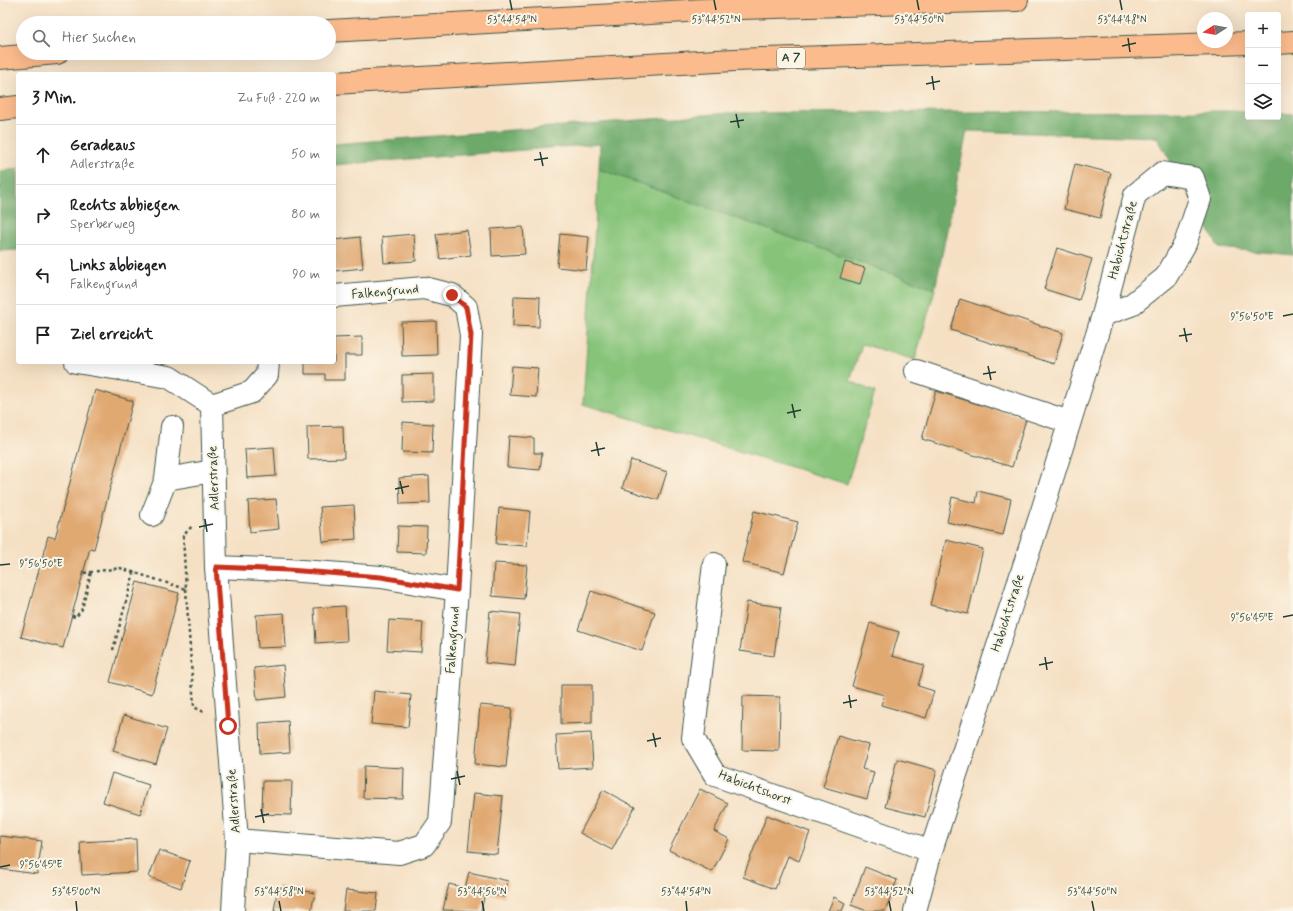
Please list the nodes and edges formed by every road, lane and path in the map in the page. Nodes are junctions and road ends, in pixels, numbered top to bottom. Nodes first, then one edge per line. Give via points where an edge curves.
1 (1017, 0) edge
2 (336, 32) edge
3 (1281, 42) edge
4 (1293, 42) edge
5 (1245, 44) edge
6 (16, 57) edge
7 (0, 58) edge
8 (336, 83) edge
9 (16, 108) edge
10 (0, 109) edge
11 (336, 296) edge
12 (1102, 315) junction
13 (93, 364) edge
14 (268, 364) edge
15 (916, 371) dead end
16 (212, 405) junction
17 (1070, 422) junction
18 (172, 427) dead end
19 (213, 471) junction
20 (166, 479) junction
21 (152, 515) dead end
22 (215, 517) junction
23 (714, 564) dead end
24 (216, 567) junction
25 (91, 572) junction
26 (134, 572) junction
27 (84, 573) dead end
28 (186, 589) junction
29 (457, 590) junction
30 (72, 616) dead end
31 (113, 650) dead end
32 (228, 726) junction
33 (237, 840) junction
34 (931, 851) junction
35 (233, 911) edge
36 (914, 911) edge

1 - 2 highway via 740,8
3 - 4 highway
5 - 8 highway, A 7 via 734,60
6 - 7 highway
9 - 10 highway
11 - 29 street, Falkengrund via 424,288 452,295 466,307 471,335
12 - 12 street, Habichtstraße via 1135,195 1162,173 1193,178 1200,199 1185,244 1166,277 1131,304
12 - 17 street, Habichtstraße
13 - 16 street via 170,377
14 - 16 street via 267,375 252,392
15 - 17 street
16 - 19 street, Adlerstraße
17 - 34 street, Habichtstraße
18 - 20 street
19 - 20 street
19 - 22 street, Adlerstraße
20 - 21 street
22 - 24 street, Adlerstraße
22 - 28 path via 201,518 183,536
23 - 34 street, Habichtshorst via 693,738 715,775
24 - 29 street via 381,577
24 - 32 street, Adlerstraße
25 - 26 path via 120,568
25 - 27 path
25 - 30 path via 82,609 76,617
26 - 28 path
26 - 31 path
28 - 32 path via 194,707
29 - 33 street, Falkengrund via 440,822 424,845 398,853
32 - 33 street, Adlerstraße
33 - 35 street, Adlerstraße
34 - 36 street, Habichtstraße

